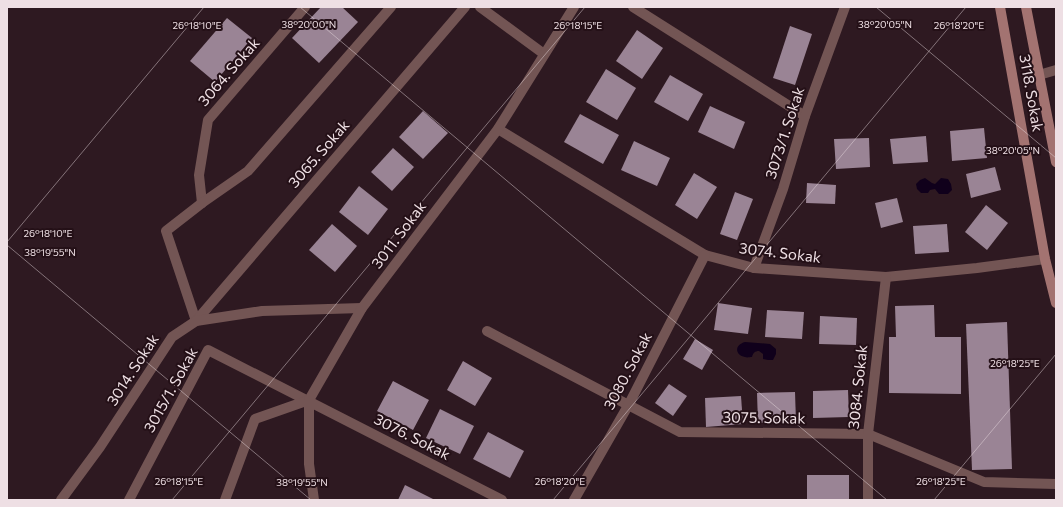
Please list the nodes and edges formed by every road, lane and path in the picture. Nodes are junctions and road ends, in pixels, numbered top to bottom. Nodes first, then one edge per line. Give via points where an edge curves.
1 (305, 7) edge
2 (391, 7) edge
3 (465, 7) edge
4 (480, 7) edge
5 (574, 7) edge
6 (633, 7) edge
7 (845, 7) edge
8 (1000, 7) edge
9 (1029, 8) edge
10 (544, 54) junction
11 (1056, 70) edge
12 (1039, 75) junction
13 (805, 116) junction
14 (498, 129) junction
15 (1056, 162) edge
16 (202, 203) junction
17 (705, 255) junction
18 (1045, 259) junction
19 (754, 268) junction
20 (886, 277) junction
21 (1056, 303) edge
22 (362, 308) junction
23 (196, 321) junction
24 (487, 331) dead end
25 (309, 400) junction
26 (629, 404) junction
27 (868, 434) junction
28 (1056, 484) edge
29 (61, 500) edge
30 (129, 500) edge
31 (226, 500) edge
32 (314, 500) edge
33 (502, 500) edge
34 (574, 500) edge
35 (868, 500) edge

1 - 16 street, 3064. Sokak via 208,120 199,175
2 - 16 street via 248,171
3 - 23 street, 3065. Sokak
4 - 10 street
5 - 10 street, 3011. Sokak
6 - 13 street
7 - 13 street, 3073/1. Sokak
8 - 18 main road, 3118. Sokak
9 - 12 main road, 3118. Sokak
10 - 14 street, 3011. Sokak
11 - 12 street
12 - 15 main road, 3118. Sokak
13 - 19 street, 3073/1. Sokak via 783,189
14 - 17 street, 3074. Sokak
14 - 22 street, 3011. Sokak
16 - 23 street via 166,231
17 - 19 street, 3074. Sokak
17 - 26 street, 3080. Sokak
18 - 20 street, 3074. Sokak
18 - 21 main road, 3118. Sokak
19 - 20 street, 3074. Sokak
20 - 27 street, 3084. Sokak
22 - 23 street, 3014. Sokak via 262,311
22 - 25 street, 3011. Sokak
23 - 29 street, 3014. Sokak via 172,337 100,447
24 - 26 street, 3075. Sokak
25 - 30 street, 3015/1. Sokak via 208,350
25 - 31 street via 256,419
25 - 32 street, 3011. Sokak via 309,464
25 - 33 street, 3076. Sokak
26 - 27 street, 3075. Sokak via 680,432
26 - 34 street, 3080. Sokak
27 - 28 street, 3075. Sokak via 984,482
27 - 35 street, 3084. Sokak

